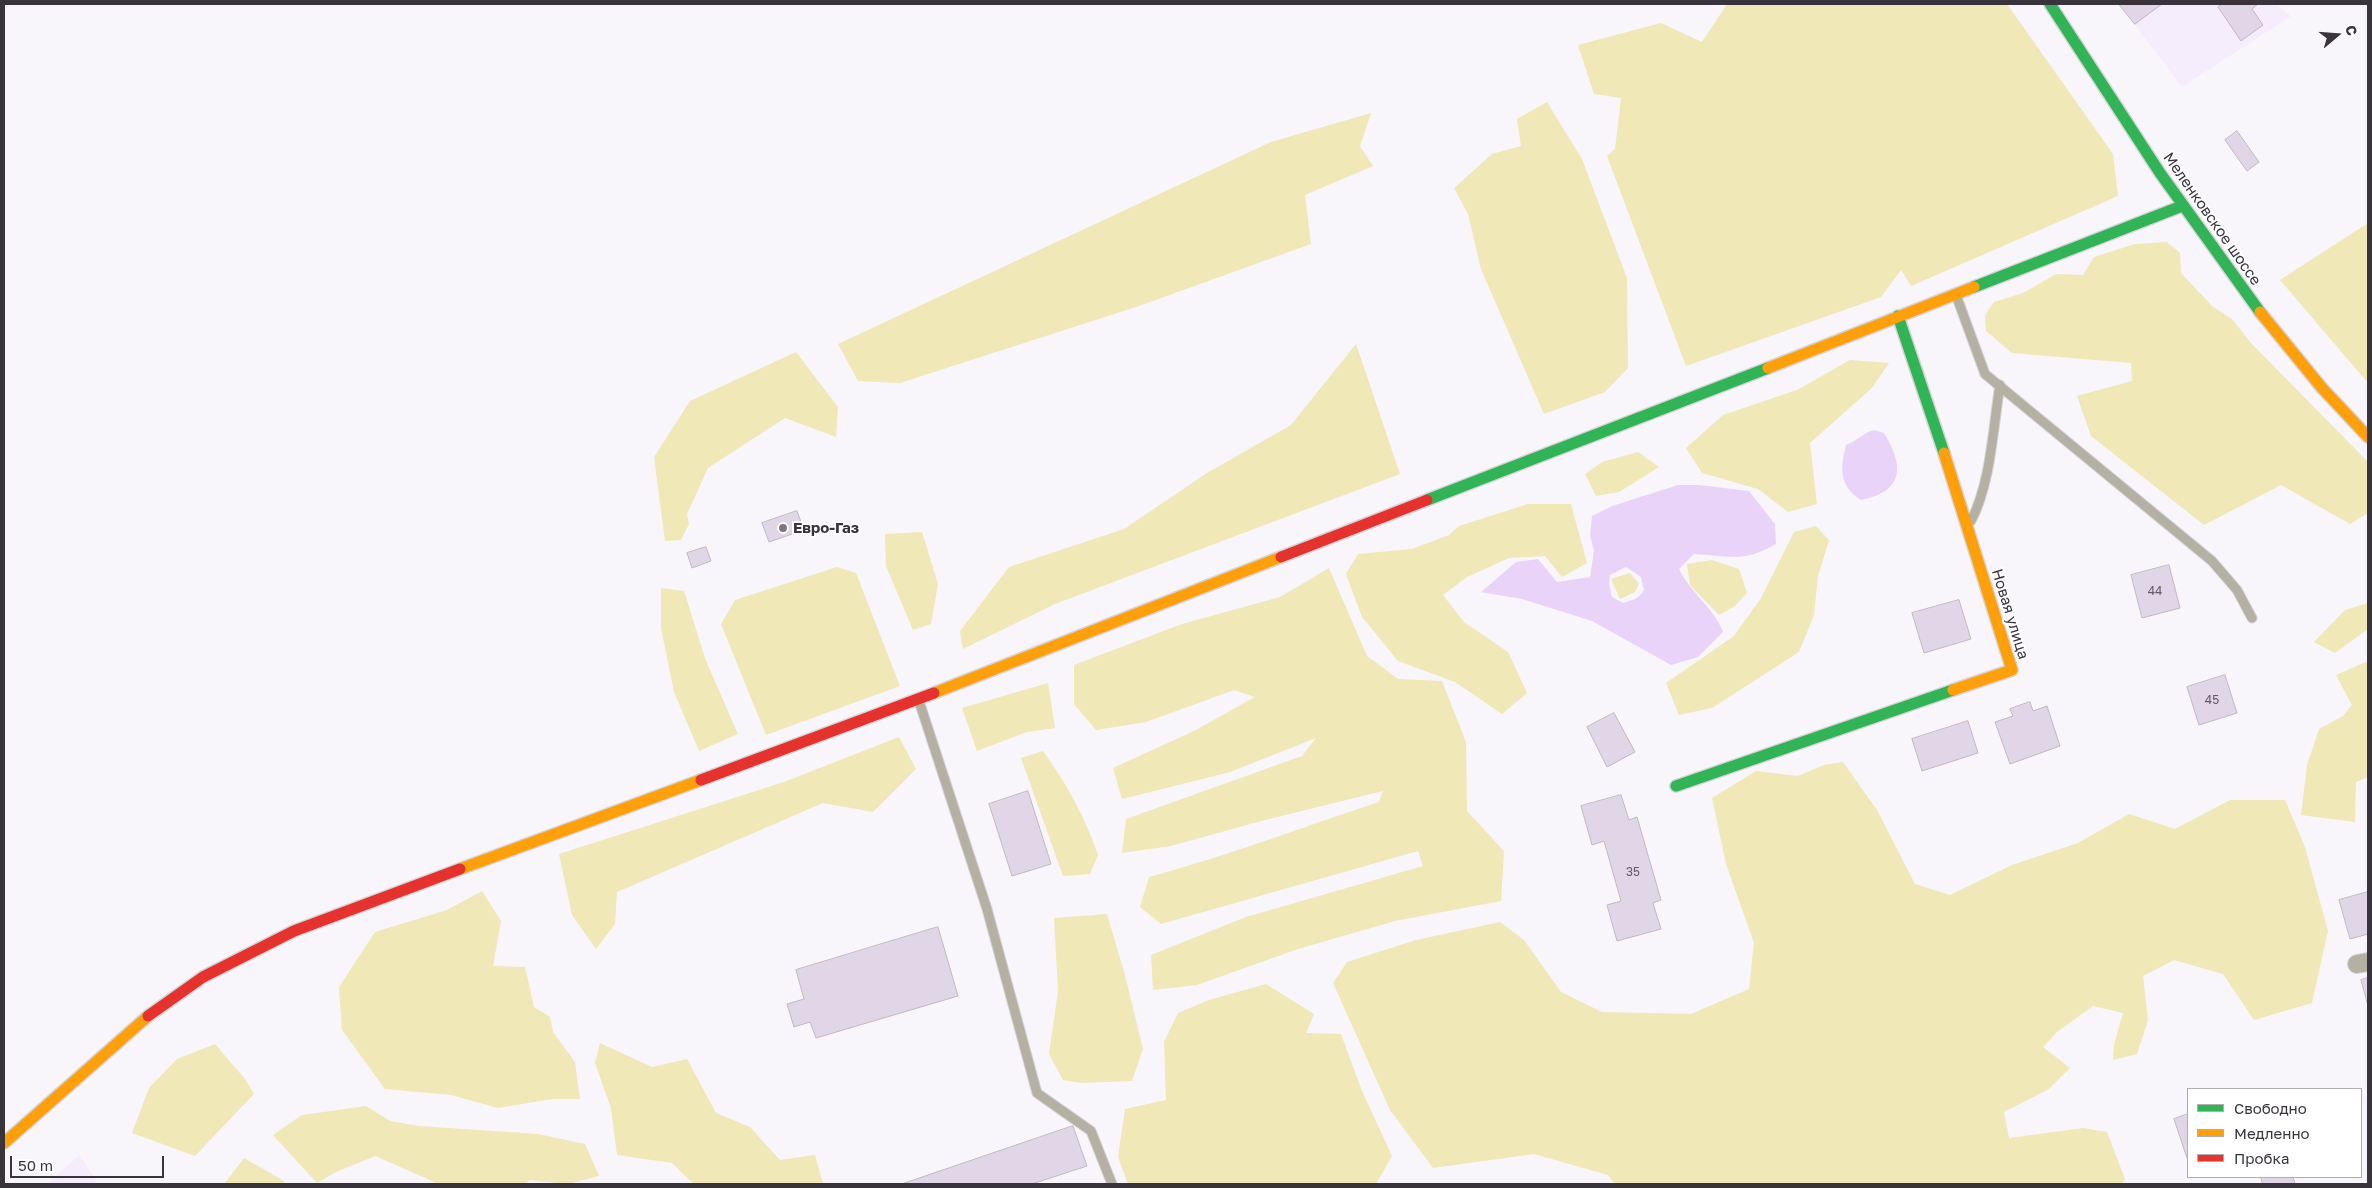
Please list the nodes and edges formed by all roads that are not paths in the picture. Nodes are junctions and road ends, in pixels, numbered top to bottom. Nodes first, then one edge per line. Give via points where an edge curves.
1 (2050, 4) edge
2 (2182, 206) junction
3 (1956, 294) junction
4 (1898, 316) junction
5 (2000, 385) junction
6 (2368, 437) edge
7 (1968, 527) junction
8 (2252, 618) dead end
9 (918, 699) junction
10 (1676, 786) dead end
11 (4, 1143) edge
12 (1112, 1184) edge

1 - 2 street, Меленковское шоссе
2 - 3 street
2 - 6 street, Меленковское шоссе via 2254,307
3 - 4 street
3 - 5 lane via 1985,374
4 - 7 street, Новая улица
4 - 9 street
5 - 7 lane via 1989,456 1977,508
5 - 8 lane via 2212,561 2237,590
7 - 10 street, Новая улица via 2012,670
9 - 11 street via 294,931 203,977 141,1021
9 - 12 lane via 987,909 1037,1093 1091,1132

